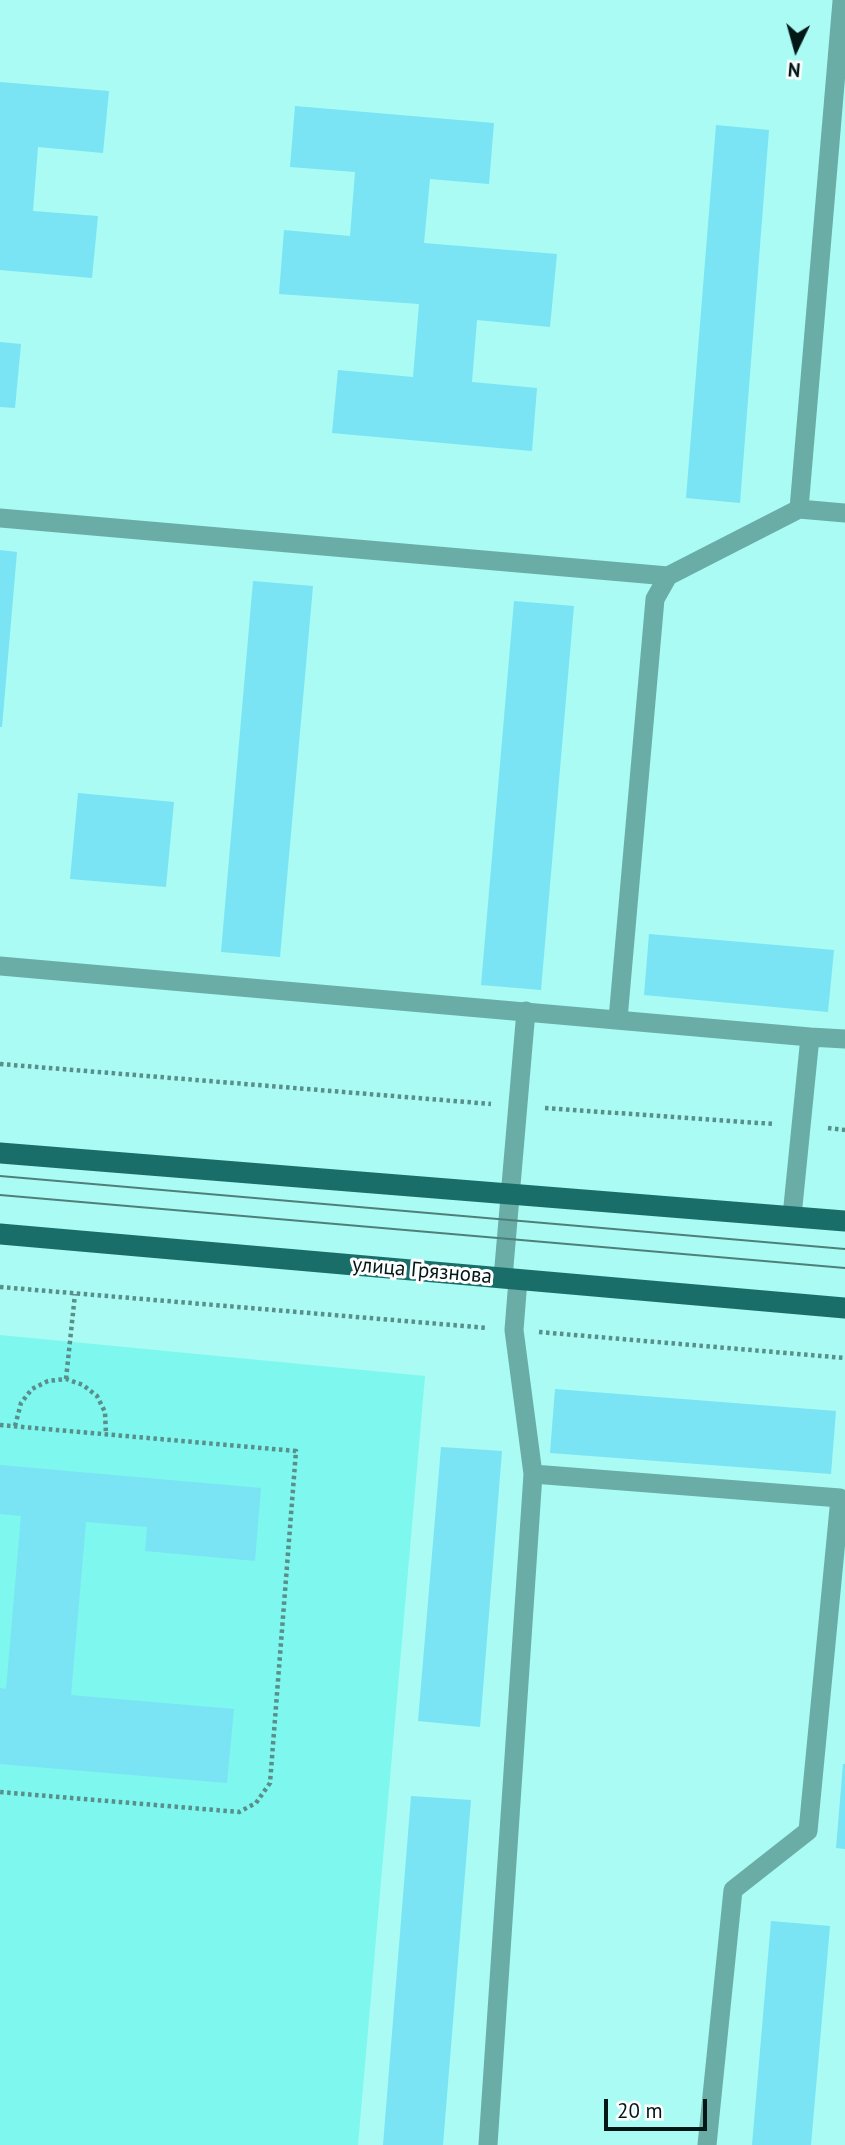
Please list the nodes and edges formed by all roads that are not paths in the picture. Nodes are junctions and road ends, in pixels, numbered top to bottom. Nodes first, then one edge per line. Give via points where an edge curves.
1 (828, 0) edge
2 (844, 1) edge
3 (799, 509) junction
4 (845, 513) edge
5 (0, 518) edge
6 (668, 576) junction
7 (0, 966) edge
8 (526, 1011) junction
9 (618, 1019) junction
10 (810, 1037) junction
11 (845, 1039) edge
12 (0, 1153) edge
13 (510, 1194) junction
14 (792, 1216) junction
15 (845, 1221) edge
16 (0, 1234) edge
17 (510, 1279) junction
18 (845, 1308) edge
19 (533, 1474) junction
20 (488, 2145) edge
21 (707, 2145) edge

1 - 2 lane
2 - 3 lane
3 - 4 lane
3 - 6 lane
5 - 6 lane
6 - 9 lane via 655,599
7 - 8 lane
8 - 9 lane
8 - 13 lane
9 - 10 lane
10 - 11 lane
10 - 14 lane
12 - 13 main road
13 - 14 main road
13 - 17 lane
14 - 15 main road
16 - 17 main road, улица Грязнова
17 - 18 main road, улица Грязнова
17 - 19 lane
19 - 20 lane
19 - 21 lane via 840,1498 808,1831 733,1890

